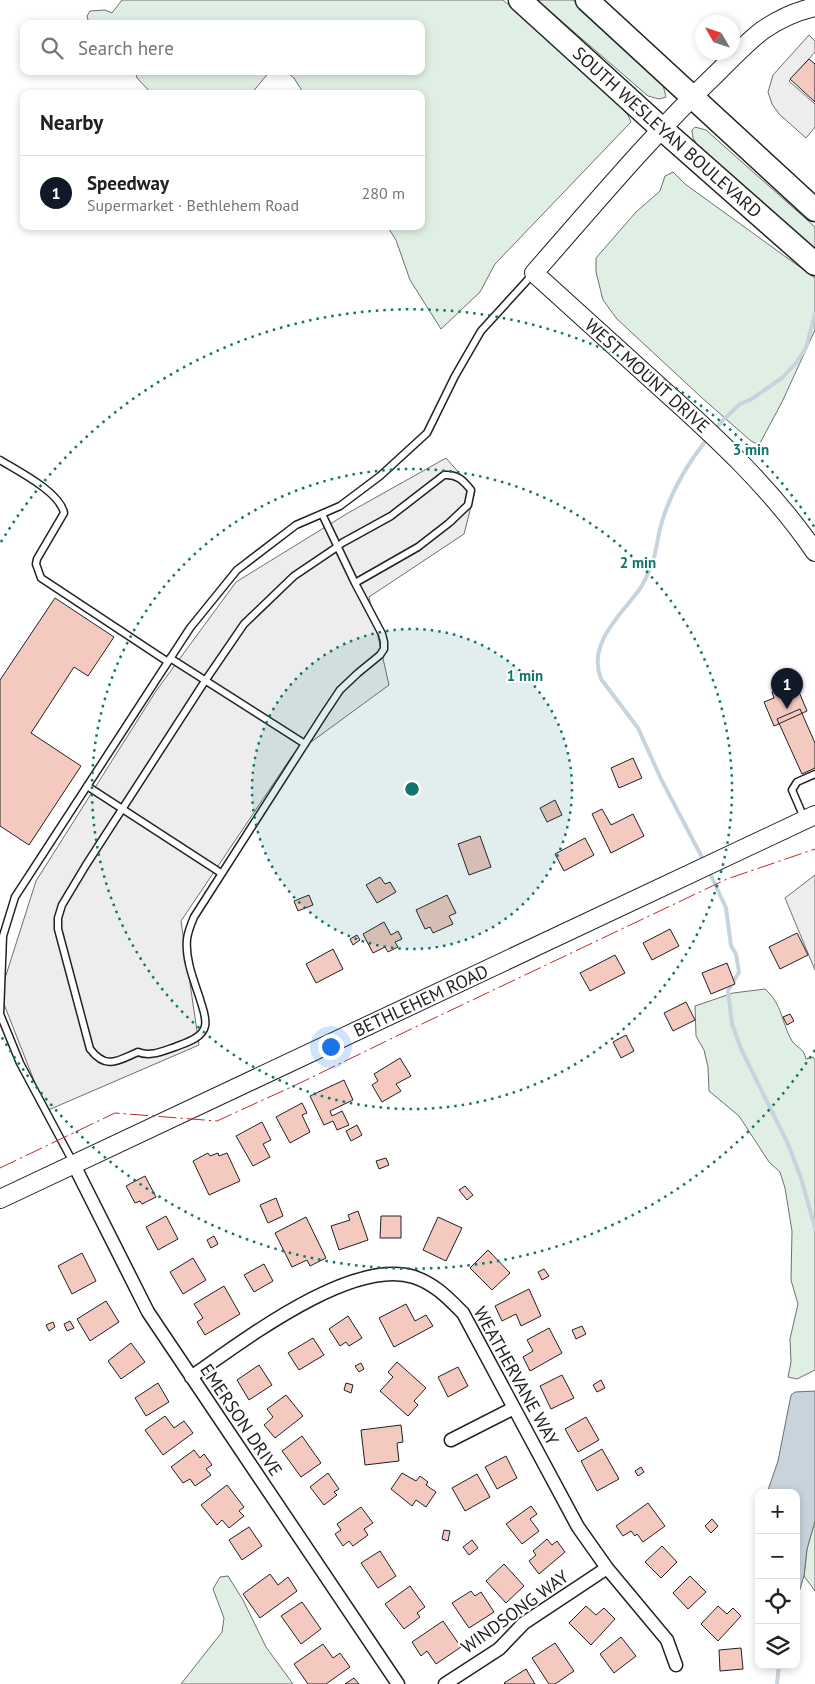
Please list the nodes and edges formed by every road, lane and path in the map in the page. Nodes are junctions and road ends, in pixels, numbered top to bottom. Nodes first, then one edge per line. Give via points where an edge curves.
1 (520, 0) edge
2 (588, 0) edge
3 (814, 0) edge
4 (815, 7) edge
5 (693, 96) junction
6 (662, 129) junction
7 (815, 210) edge
8 (815, 264) edge
9 (534, 273) junction
10 (0, 460) edge
11 (322, 514) junction
12 (337, 547) junction
13 (815, 552) edge
14 (354, 584) junction
15 (169, 660) junction
16 (205, 681) junction
17 (305, 744) junction
18 (815, 774) edge
19 (87, 786) junction
20 (122, 809) junction
21 (810, 818) edge
22 (221, 872) junction
23 (74, 1165) junction
24 (0, 1199) edge
25 (191, 1377) junction
26 (514, 1408) junction
27 (451, 1440) dead end
28 (606, 1568) junction
29 (676, 1665) dead end
30 (398, 1684) edge
31 (445, 1684) edge

1 - 6 highway, SOUTH WESLEYAN BOULEVARD
2 - 5 highway
3 - 4 lane
4 - 5 main road via 785,17 764,30
5 - 6 main road
5 - 7 highway
6 - 8 highway, SOUTH WESLEYAN BOULEVARD
6 - 9 main road
9 - 11 lane via 481,331 428,433 380,476 340,506
9 - 13 main road, WEST MOUNT DRIVE via 731,452 775,499
10 - 15 lane via 46,490 63,507 64,513 37,559 41,578
11 - 12 lane
11 - 15 lane via 296,525 237,570 190,628
12 - 14 lane
12 - 14 lane via 391,516 444,475 459,478 471,490 468,505 418,548
12 - 16 lane via 294,576 244,624
14 - 17 lane via 382,634 384,649 340,690
15 - 16 lane
15 - 19 lane
16 - 17 lane
16 - 20 lane
17 - 22 lane
18 - 21 lane via 797,782 792,790
19 - 20 lane
19 - 23 lane via 15,897 2,936 0,1014 20,1063
20 - 22 lane
20 - 22 lane via 62,905 58,918 61,945 79,1011 90,1049 97,1058 105,1062 138,1052 146,1055 159,1052 194,1039 202,1032 204,1014 192,976 187,940 194,917
21 - 23 main road, BETHLEHEM ROAD
23 - 24 main road, BETHLEHEM ROAD
23 - 25 street, EMERSON DRIVE via 148,1312
25 - 26 street, WEATHERVANE WAY via 298,1307 335,1288 374,1275 394,1274 430,1284 463,1313
25 - 30 street, EMERSON DRIVE
26 - 27 street
26 - 28 street, WEATHERVANE WAY via 578,1528
28 - 29 street, WEATHERVANE WAY via 667,1640
28 - 31 street, WINDSONG WAY via 524,1623 499,1649

